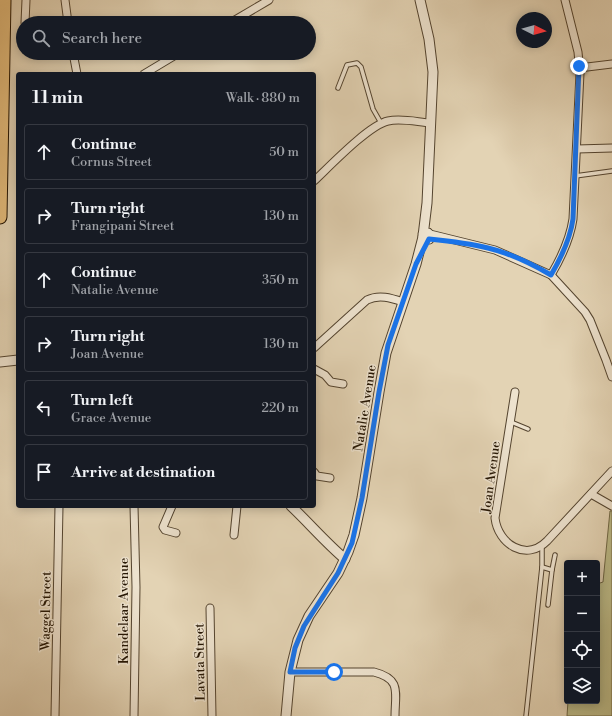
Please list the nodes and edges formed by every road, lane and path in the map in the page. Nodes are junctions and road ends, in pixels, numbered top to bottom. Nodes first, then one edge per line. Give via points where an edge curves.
1 (4, 0) edge
2 (8, 0) edge
3 (26, 0) edge
4 (65, 0) edge
5 (269, 0) edge
6 (420, 0) edge
7 (565, 0) edge
8 (25, 16) edge
9 (67, 16) edge
10 (242, 16) edge
11 (74, 60) edge
12 (168, 60) edge
13 (612, 64) edge
14 (579, 68) junction
15 (77, 72) edge
16 (147, 72) edge
17 (338, 88) dead end
18 (381, 123) junction
19 (431, 123) junction
20 (2, 124) junction
21 (612, 148) edge
22 (577, 149) junction
23 (612, 172) edge
24 (575, 176) junction
25 (316, 179) edge
26 (0, 217) edge
27 (427, 236) junction
28 (551, 275) junction
29 (403, 302) junction
30 (316, 346) edge
31 (16, 360) edge
32 (0, 362) edge
33 (316, 370) edge
34 (612, 378) edge
35 (344, 384) dead end
36 (515, 392) dead end
37 (510, 422) junction
38 (528, 429) dead end
39 (612, 471) edge
40 (316, 475) edge
41 (330, 478) dead end
42 (591, 494) junction
43 (612, 506) edge
44 (59, 508) edge
45 (134, 508) edge
46 (171, 508) edge
47 (237, 508) edge
48 (293, 508) edge
49 (176, 533) dead end
50 (234, 535) dead end
51 (542, 546) junction
52 (555, 555) dead end
53 (345, 559) junction
54 (542, 567) junction
55 (552, 570) junction
56 (548, 605) dead end
57 (210, 608) dead end
58 (290, 672) junction
59 (55, 716) edge
60 (134, 716) edge
61 (212, 716) edge
62 (286, 716) edge
63 (395, 716) edge
64 (526, 716) edge

1 - 20 highway
2 - 20 highway
3 - 8 street
4 - 9 street
5 - 10 street
6 - 19 street, Natalie Avenue via 430,39 432,60
7 - 14 street via 578,52
11 - 15 street
12 - 16 street
13 - 14 street
14 - 22 street
17 - 18 lane via 347,65 357,63 361,66 373,109
18 - 19 street via 392,120
18 - 25 street via 366,133
19 - 27 street, Natalie Avenue
20 - 26 highway
21 - 22 street
22 - 24 street
23 - 24 lane
24 - 28 street via 571,232
27 - 28 street via 495,250
27 - 29 street, Natalie Avenue
28 - 34 street via 590,320
29 - 30 street via 383,296 367,300
29 - 53 street, Natalie Avenue via 385,357 362,498 353,539
31 - 32 street
33 - 35 street via 331,382
36 - 37 street, Joan Avenue
37 - 38 lane
37 - 51 street, Joan Avenue via 496,511 496,526 502,536 516,548 531,550
39 - 42 street
40 - 41 street
42 - 43 street
42 - 51 street
44 - 59 street, Waggel Street
45 - 60 street, Kandelaar Avenue
46 - 49 street via 163,527
47 - 50 street
48 - 53 street
51 - 54 lane
52 - 55 lane
53 - 58 street, Natalie Avenue via 304,626 295,648
54 - 55 lane
54 - 64 lane
55 - 56 lane
57 - 61 street, Lavata Street
58 - 62 street, Natalie Avenue
58 - 63 street via 374,672 385,675 393,681 395,687

